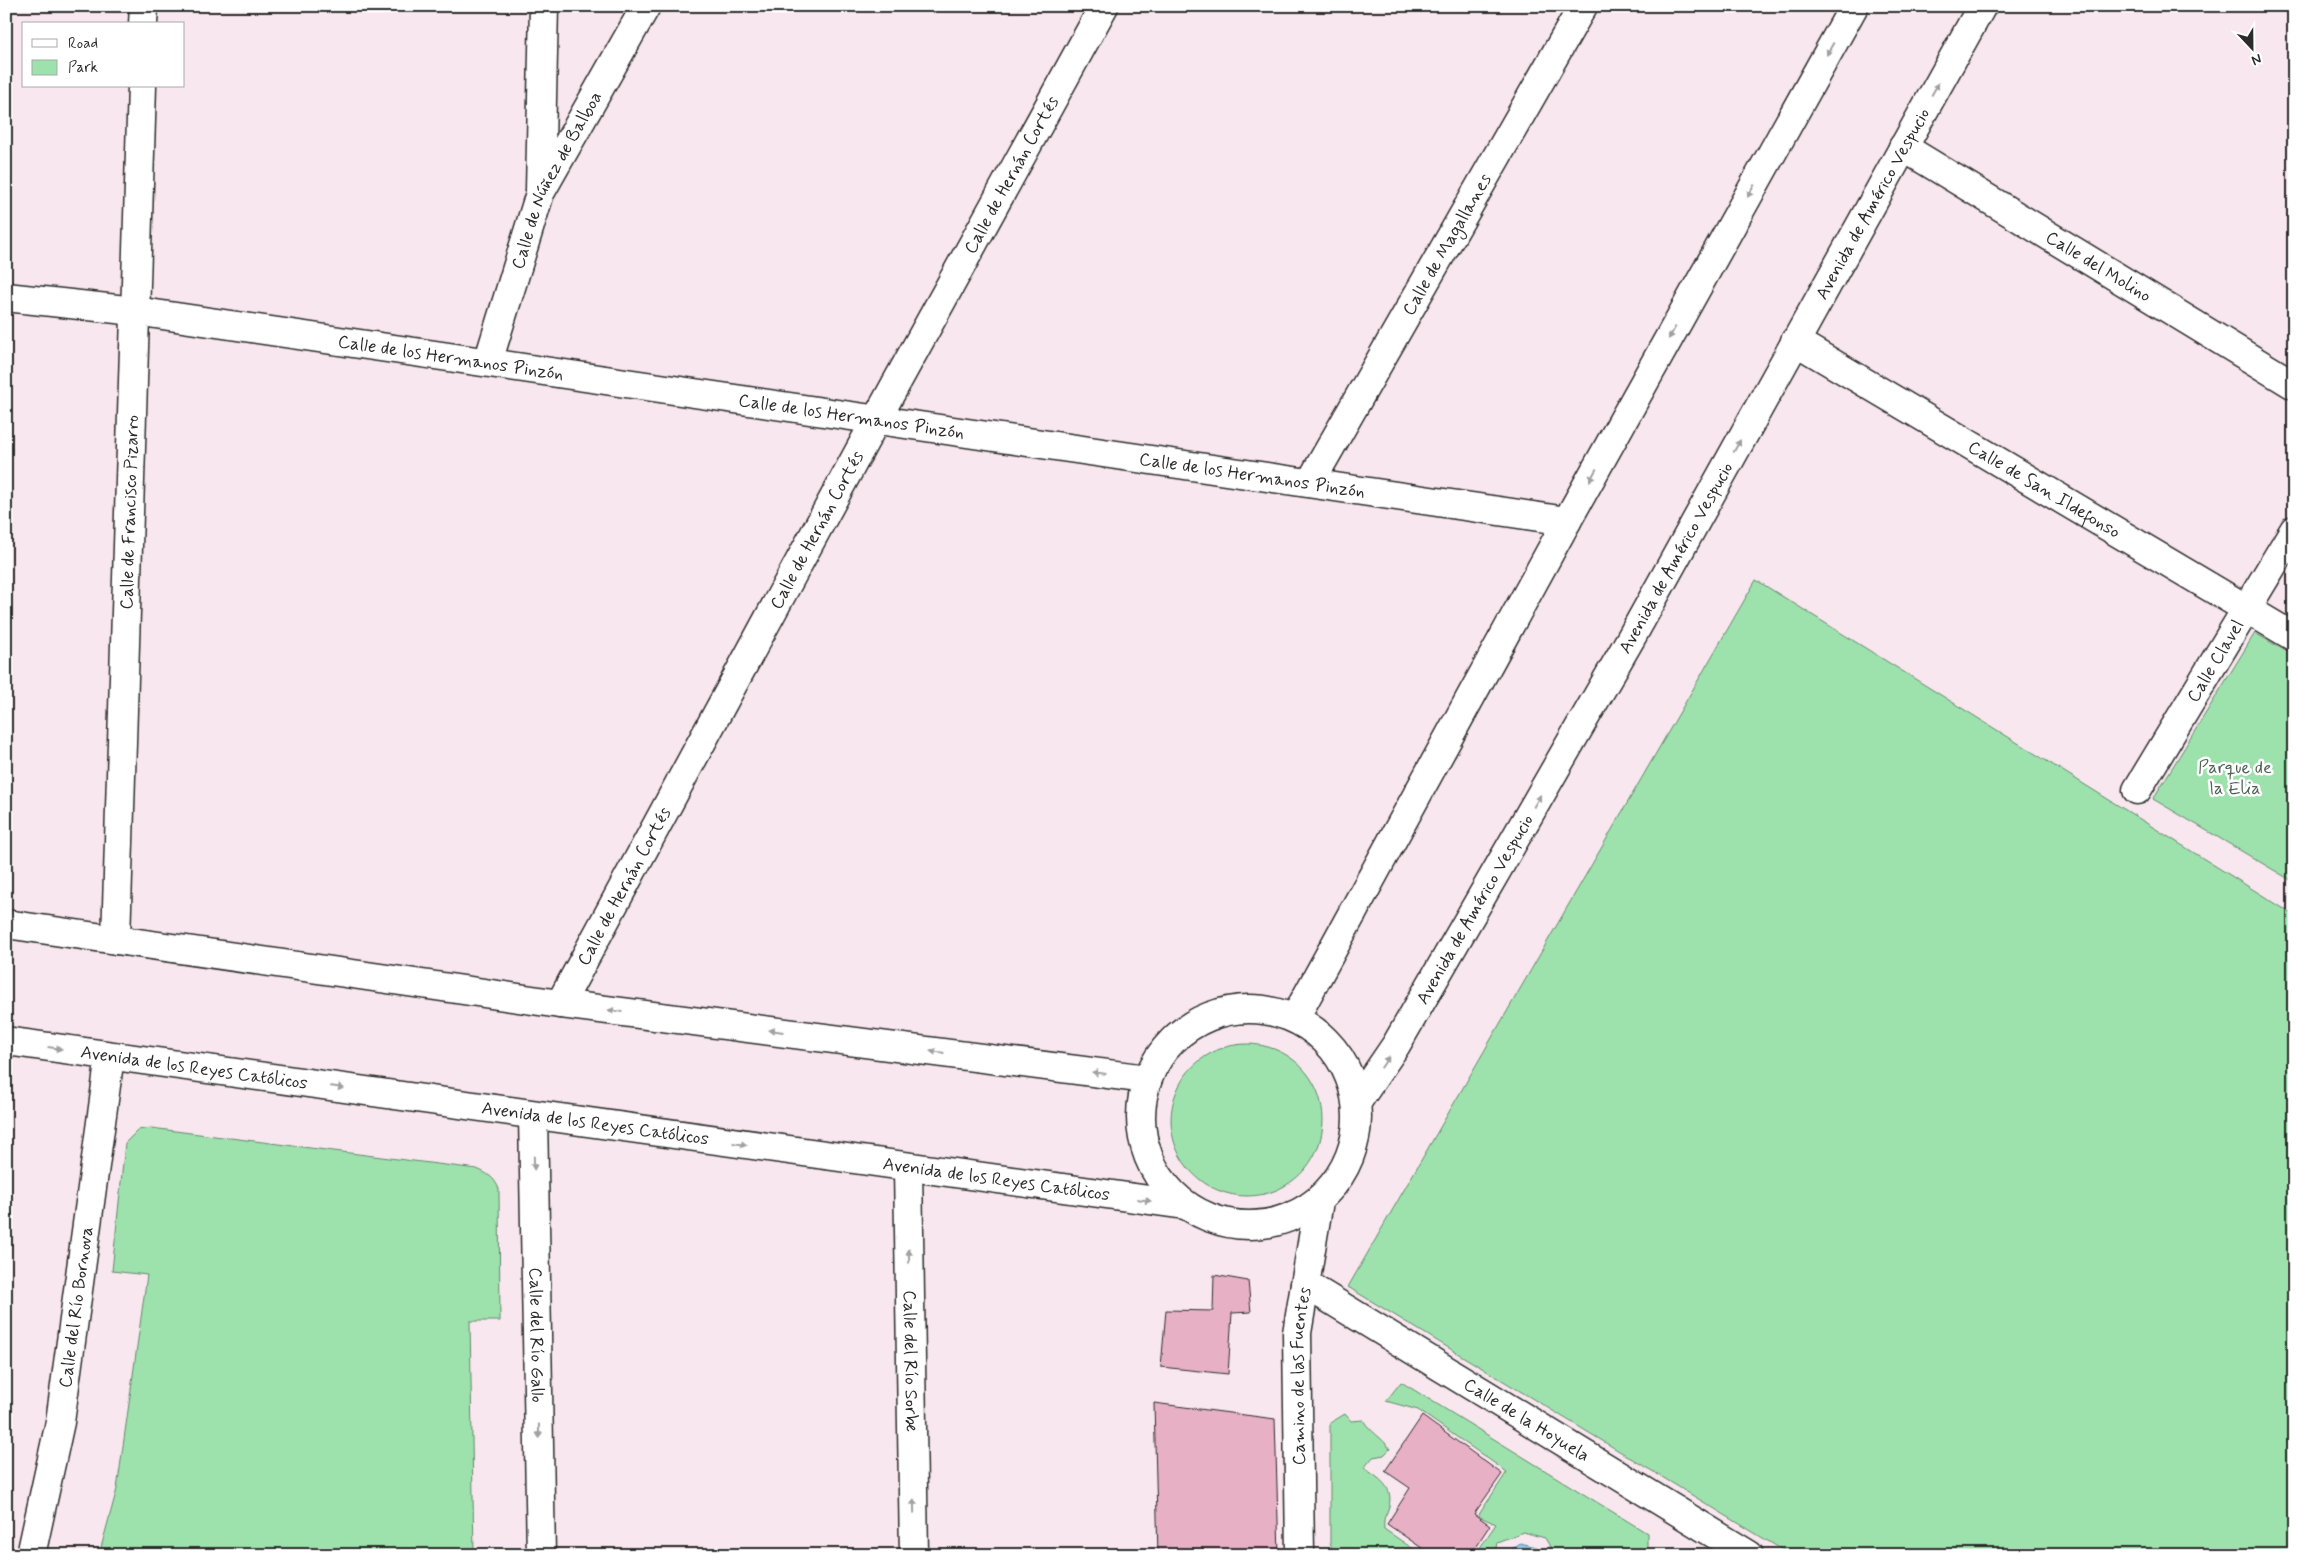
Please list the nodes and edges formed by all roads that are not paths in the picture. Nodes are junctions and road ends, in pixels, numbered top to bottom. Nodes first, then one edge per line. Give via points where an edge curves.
1 (144, 6) edge
2 (544, 6) edge
3 (646, 6) edge
4 (1104, 6) edge
5 (1583, 6) edge
6 (1854, 6) edge
7 (1982, 6) edge
8 (144, 22) edge
9 (142, 88) edge
10 (1903, 146) junction
11 (540, 193) junction
12 (6, 297) edge
13 (135, 311) junction
14 (1795, 341) junction
15 (488, 362) junction
16 (2294, 385) edge
17 (876, 420) junction
18 (1310, 483) junction
19 (1567, 520) junction
20 (2294, 530) edge
21 (2247, 609) junction
22 (2294, 637) edge
23 (2137, 790) dead end
24 (6, 924) edge
25 (116, 940) junction
26 (560, 1004) junction
27 (1295, 1018) junction
28 (6, 1041) edge
29 (110, 1056) junction
30 (1147, 1079) junction
31 (1357, 1102) junction
32 (534, 1115) junction
33 (908, 1167) junction
34 (1319, 1201) junction
35 (1185, 1205) junction
36 (1305, 1284) junction
37 (31, 1555) edge
38 (540, 1555) edge
39 (914, 1555) edge
40 (1300, 1555) edge
41 (1749, 1555) edge

1 - 8 street
2 - 11 street
3 - 11 street, Calle de Núñez de Balboa
4 - 17 street, Calle de Hernán Cortés
5 - 18 street, Calle de Magallanes
6 -> 19 street
10 -> 7 street, Avenida de Américo Vespucio
9 - 13 street, Calle de Francisco Pizarro
10 - 14 street, Avenida de Américo Vespucio
10 - 16 street, Calle del Molino
11 - 15 street, Calle de Núñez de Balboa
12 - 13 street, Calle de los Hermanos Pinzón
13 - 15 street, Calle de los Hermanos Pinzón
13 - 25 street, Calle de Francisco Pizarro
14 - 21 street, Calle de San Ildefonso
31 -> 14 street, Avenida de Américo Vespucio via 1396,1046 1631,638
15 - 17 street, Calle de los Hermanos Pinzón
17 - 18 street, Calle de los Hermanos Pinzón
17 - 26 street, Calle de Hernán Cortés
18 - 19 street, Calle de los Hermanos Pinzón
19 - 27 street
20 - 21 street, Calle Clavel
21 - 22 street, Calle de San Ildefonso
21 - 23 street, Calle Clavel
24 - 25 street
25 - 26 street
30 -> 26 street
27 - 30 street via 1259,1008 1224,1011 1191,1024 1165,1048
27 - 31 street via 1325,1039 1347,1068
28 -> 29 street, Avenida de los Reyes Católicos
29 -> 32 street, Avenida de los Reyes Católicos
29 - 37 street, Calle del Río Bornova via 60,1422
30 - 35 street via 1140,1113 1144,1149 1160,1180
31 - 34 street via 1356,1139 1343,1173
32 -> 33 street, Avenida de los Reyes Católicos
32 -> 38 street, Calle del Río Gallo
33 -> 35 street, Avenida de los Reyes Católicos
39 -> 33 street, Calle del Río Sorbe
34 - 35 street via 1287,1219 1251,1226 1216,1221
34 - 36 street, Camino de las Fuentes
36 - 40 street, Camino de las Fuentes via 1297,1333
36 - 41 street, Calle de la Hoyuela

